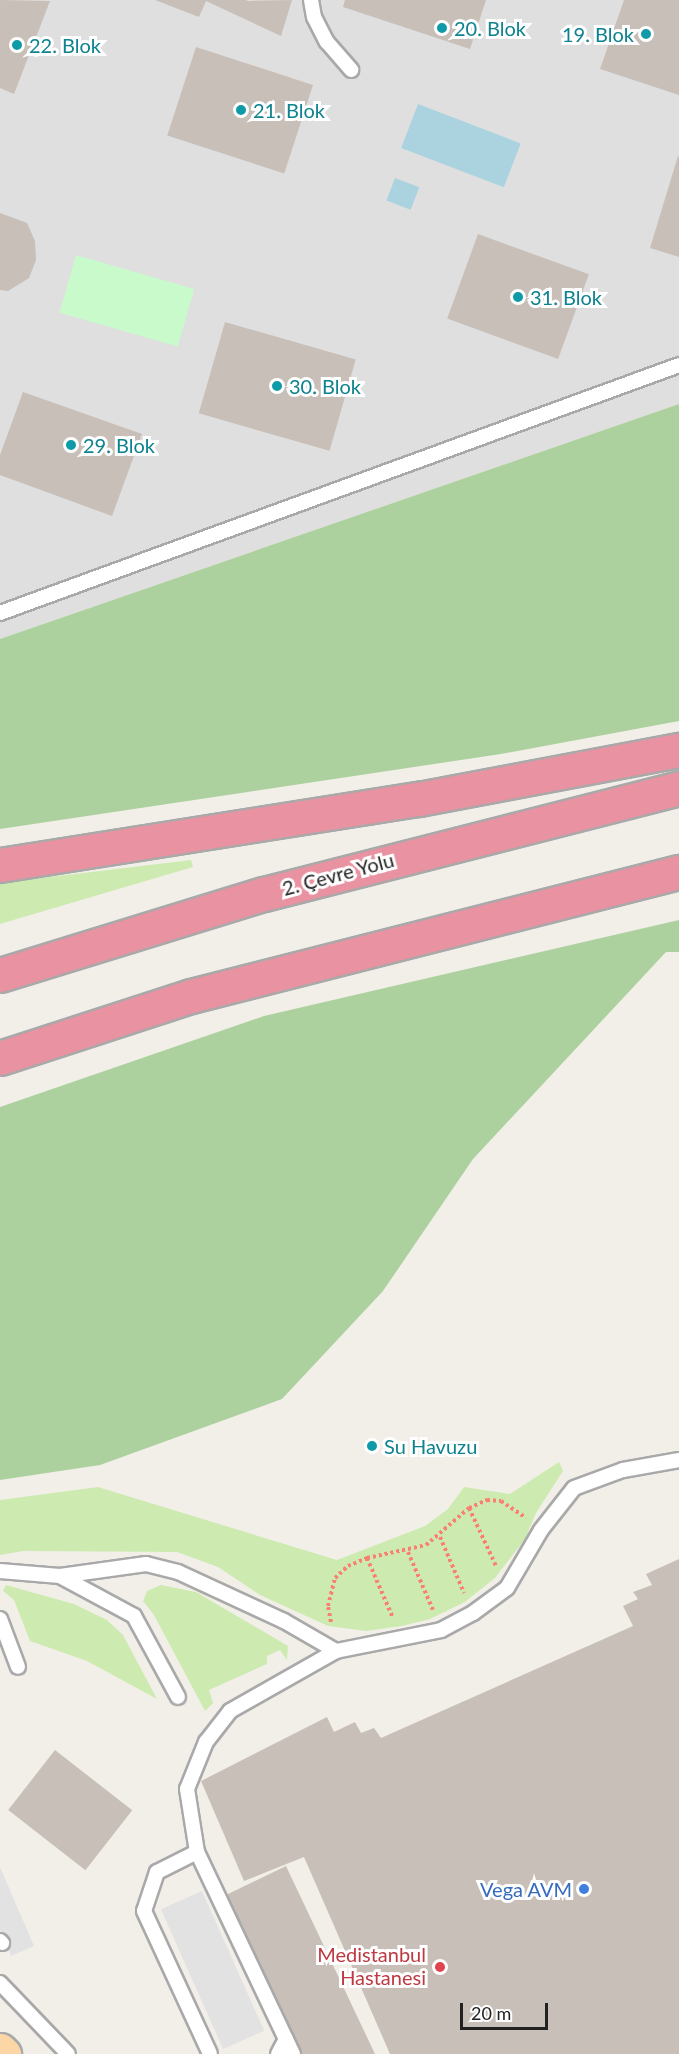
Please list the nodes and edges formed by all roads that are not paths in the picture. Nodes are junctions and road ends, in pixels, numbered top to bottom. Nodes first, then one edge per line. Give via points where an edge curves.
1 (311, 0) edge
2 (351, 70) dead end
3 (679, 365) edge
4 (0, 613) edge
5 (679, 750) edge
6 (679, 788) edge
7 (0, 865) edge
8 (679, 872) edge
9 (0, 975) edge
10 (0, 1058) edge
11 (679, 1460) edge
12 (0, 1571) edge
13 (60, 1576) junction
14 (0, 1619) edge
15 (336, 1651) junction
16 (18, 1666) dead end
17 (178, 1696) dead end
18 (197, 1852) junction
19 (0, 1983) edge
20 (286, 2038) junction
21 (0, 2050) edge
22 (4, 2054) edge
23 (68, 2054) edge
24 (210, 2054) edge
25 (278, 2054) edge
26 (293, 2054) edge

1 - 2 lane via 314,17 327,42
3 - 4 lane
5 - 7 highway via 419,799
6 - 9 highway, 2. Çevre Yolu via 264,894
8 - 10 highway via 191,996
11 - 15 lane via 623,1470 574,1488 541,1530 507,1588 473,1613 441,1630
12 - 13 lane
13 - 15 lane via 146,1564 178,1572 284,1621
13 - 17 lane via 134,1616
14 - 16 lane
15 - 18 lane via 230,1711 206,1742 188,1789
18 - 20 lane
18 - 24 lane via 157,1872 144,1911
19 - 23 lane
20 - 25 lane
20 - 26 lane
21 - 22 main road

